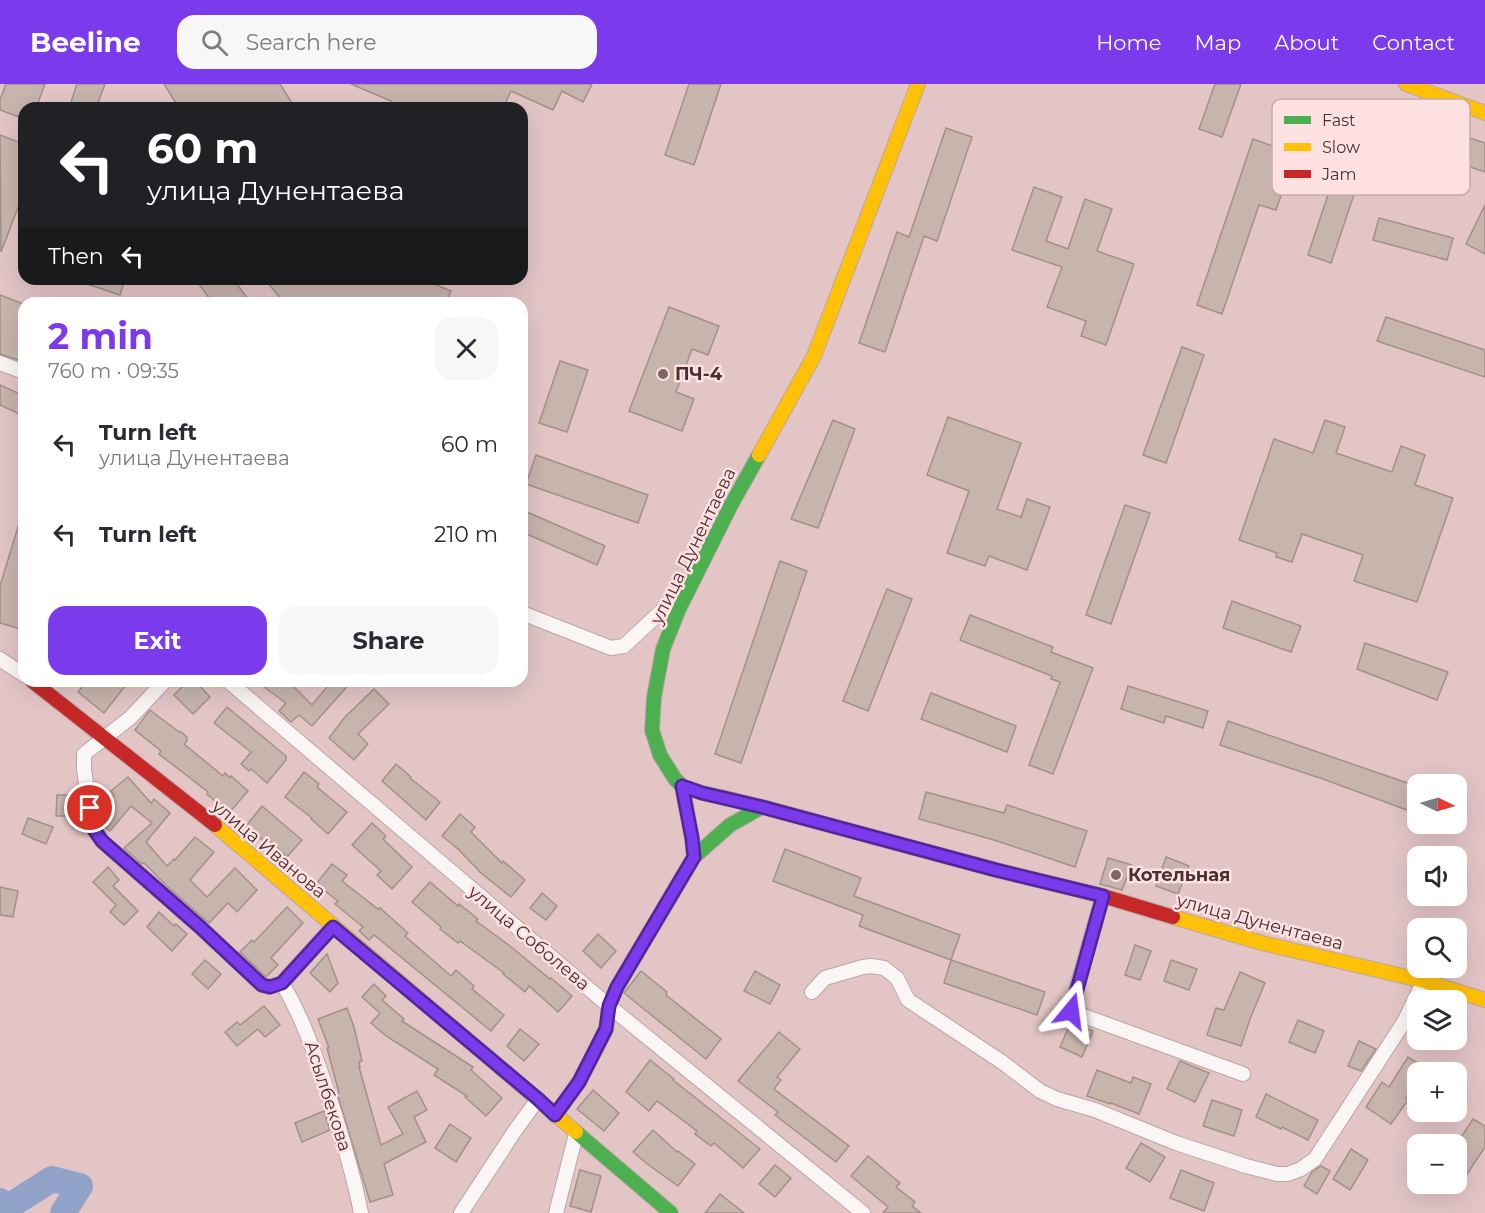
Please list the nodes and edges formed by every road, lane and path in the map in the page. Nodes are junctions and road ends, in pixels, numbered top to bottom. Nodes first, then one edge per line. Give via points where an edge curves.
1 (918, 84) edge
2 (1406, 84) edge
3 (1447, 99) edge
4 (1470, 107) edge
5 (1485, 113) edge
6 (0, 363) edge
7 (18, 370) edge
8 (679, 609) junction
9 (528, 615) edge
10 (0, 659) edge
11 (18, 671) edge
12 (40, 687) edge
13 (159, 687) edge
14 (235, 687) edge
15 (105, 737) junction
16 (682, 786) junction
17 (762, 807) junction
18 (694, 857) junction
19 (1103, 896) junction
20 (333, 927) junction
21 (1424, 981) junction
22 (282, 983) junction
23 (812, 992) dead end
24 (1485, 1000) edge
25 (609, 1006) junction
26 (1243, 1074) dead end
27 (538, 1099) junction
28 (555, 1115) junction
29 (576, 1134) junction
30 (361, 1213) edge
31 (461, 1213) edge
32 (556, 1213) edge
33 (671, 1213) edge
34 (863, 1213) edge

1 - 8 street, улица Дунентаева via 814,356 731,505
2 - 3 street
4 - 5 street
6 - 7 street
8 - 9 street via 667,606 624,646 611,648
8 - 16 street, улица Дунентаева via 663,650 652,730 660,755
10 - 11 street
12 - 15 street, улица Иванова
13 - 15 street
14 - 25 street, улица Соболева
15 - 20 street, улица Иванова
15 - 22 street via 84,754 93,828 102,841 262,985
16 - 17 street, улица Дунентаева
16 - 18 street
17 - 18 street via 730,825
17 - 19 street, улица Дунентаева
18 - 25 street
19 - 21 street, улица Дунентаева via 1262,944
19 - 26 street via 1071,1011
20 - 22 street
20 - 27 street, улица Иванова
21 - 23 street via 1404,1022 1315,1159 1288,1174 1226,1160 1040,1091 908,1000 897,978 884,968 863,967 825,978
21 - 24 street, улица Дунентаева
22 - 30 street, Асылбекова via 309,1037 345,1144
25 - 28 street via 606,1029 579,1082
25 - 34 street, улица Соболева
27 - 28 street, улица Иванова
27 - 31 street
28 - 29 street, улица Иванова
29 - 32 street
29 - 33 street, улица Иванова

